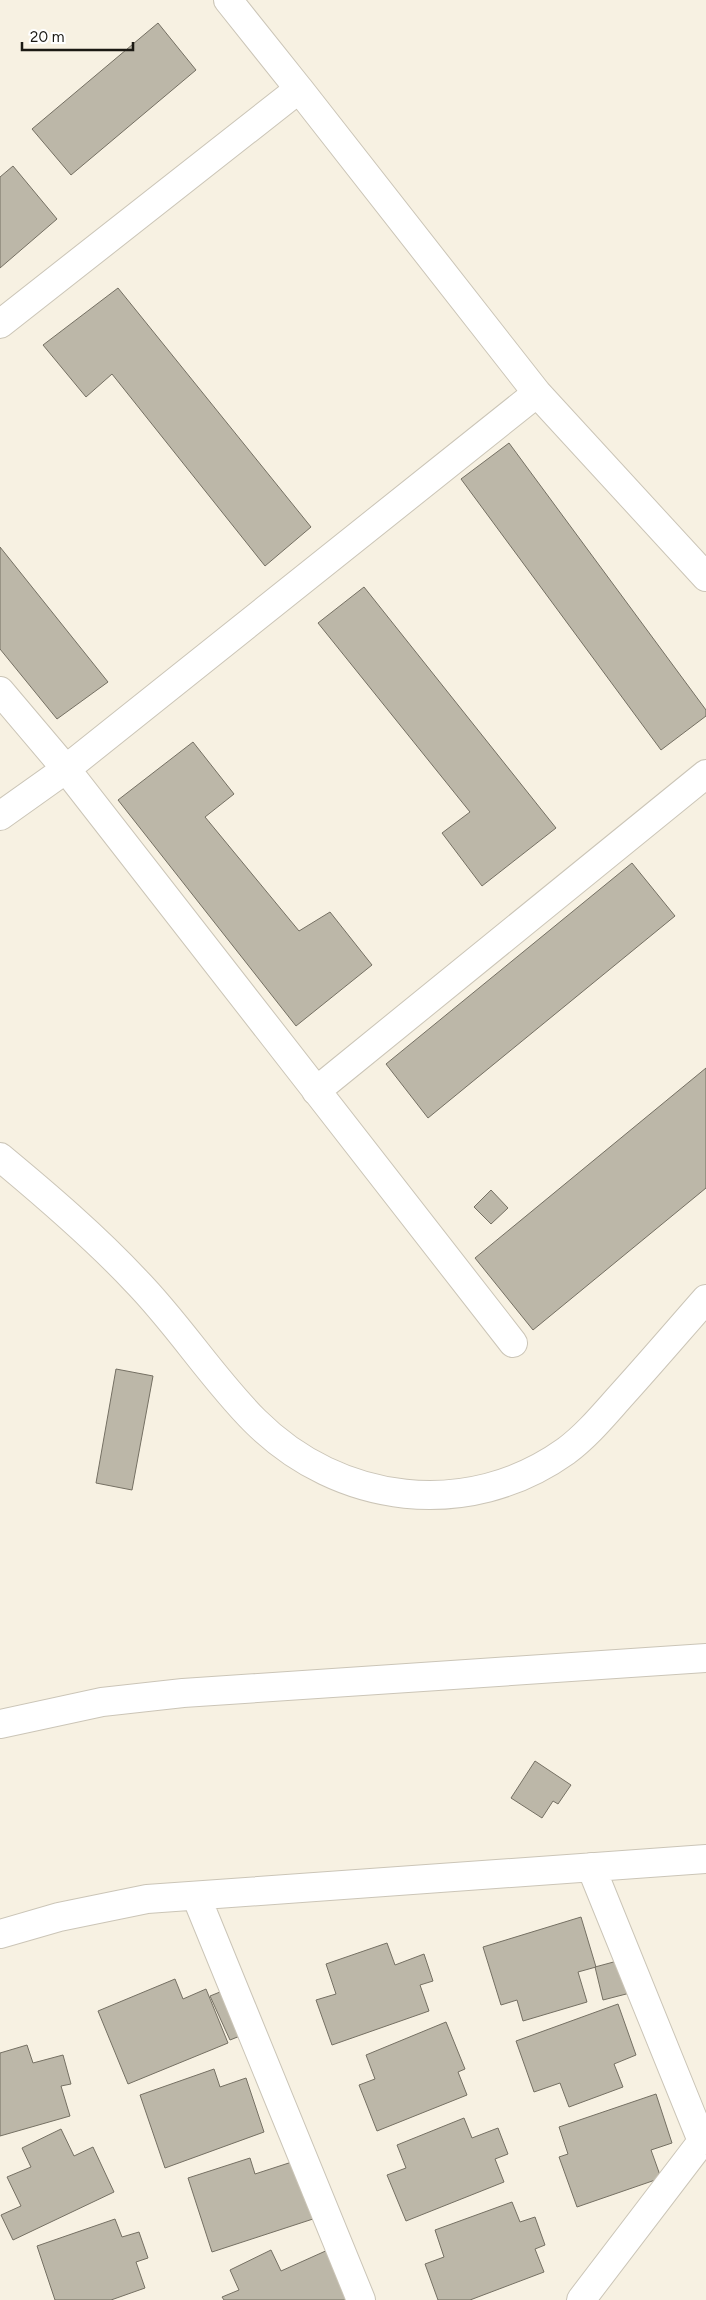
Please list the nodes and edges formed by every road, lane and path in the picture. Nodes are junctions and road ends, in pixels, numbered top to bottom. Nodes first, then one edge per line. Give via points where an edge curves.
1 (228, 0) edge
2 (299, 89) junction
3 (0, 324) edge
4 (537, 393) junction
5 (706, 577) edge
6 (0, 691) edge
7 (66, 770) junction
8 (706, 774) edge
9 (0, 816) edge
10 (316, 1091) junction
11 (0, 1157) edge
12 (706, 1299) edge
13 (513, 1343) dead end
14 (706, 1658) edge
15 (0, 1724) edge
16 (706, 1859) edge
17 (591, 1867) junction
18 (196, 1896) junction
19 (0, 1934) edge
20 (704, 2138) edge
21 (361, 2300) edge
22 (582, 2300) edge

1 - 2 street
2 - 3 street
2 - 4 street
4 - 5 street
4 - 7 street
6 - 7 street
7 - 9 street
7 - 10 street
8 - 10 street
10 - 13 street
11 - 12 street via 137,1281 236,1401 278,1442 328,1472 384,1491 445,1496 477,1492 538,1469 593,1428
14 - 15 street via 183,1693 102,1702
16 - 17 street
17 - 18 street
17 - 20 street
18 - 19 street via 103,1906
18 - 21 street
20 - 22 street

